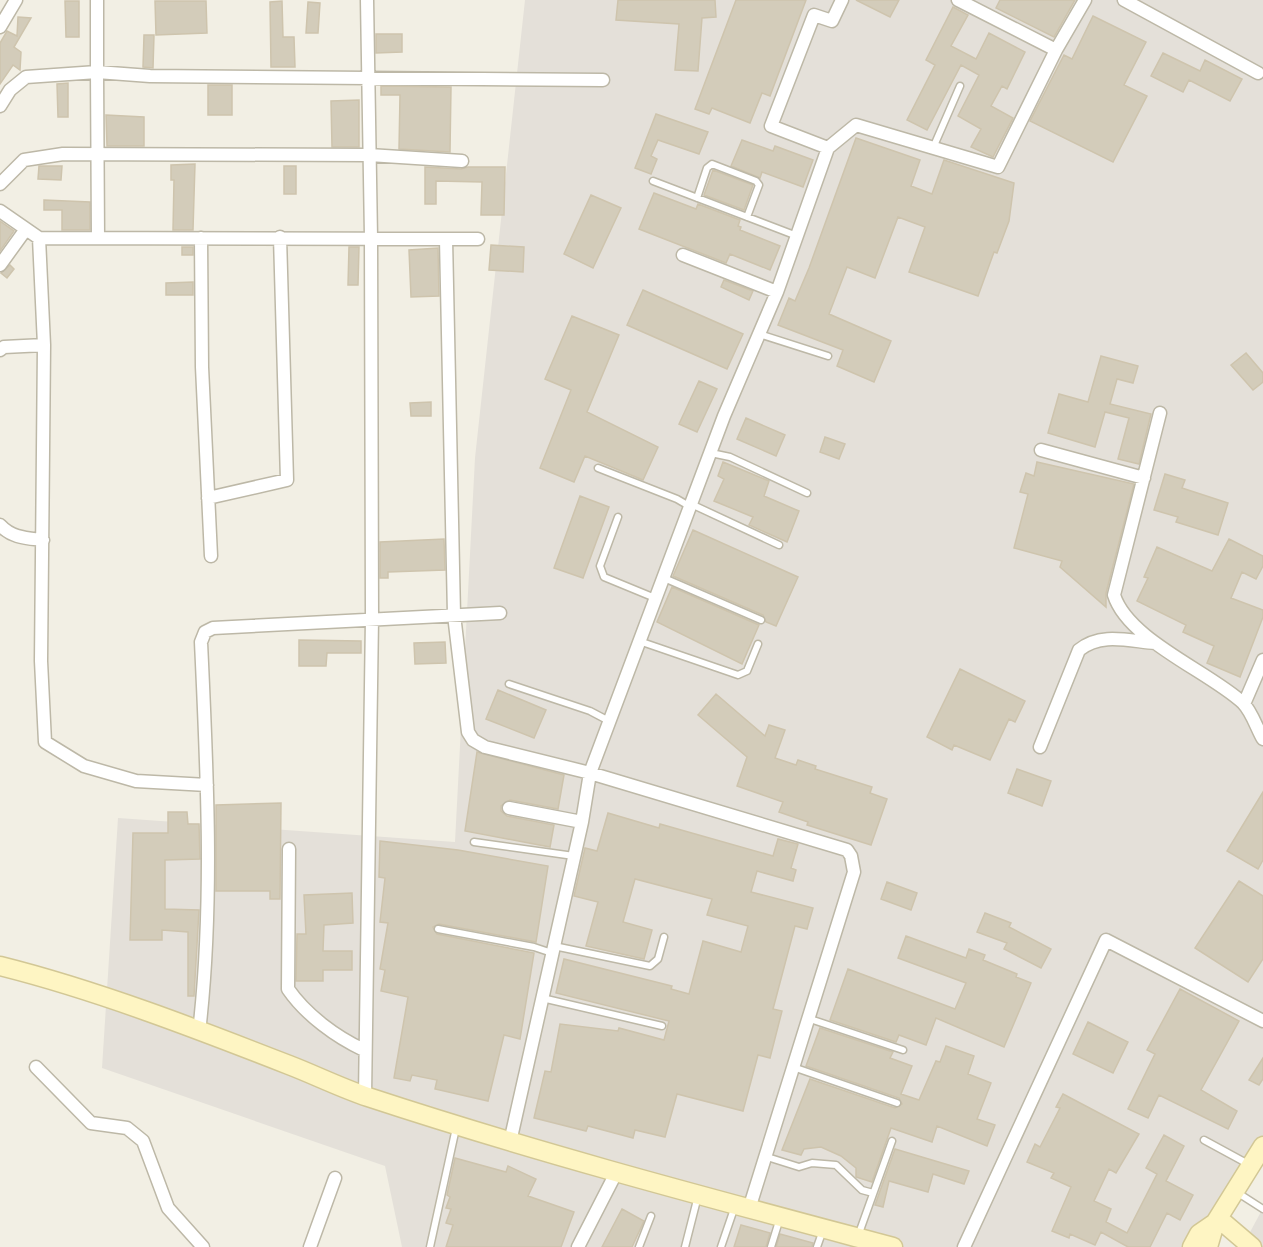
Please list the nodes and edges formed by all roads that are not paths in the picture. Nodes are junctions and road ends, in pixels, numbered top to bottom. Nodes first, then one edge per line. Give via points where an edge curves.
1 (17, 0) edge
2 (97, 0) edge
3 (367, 0) edge
4 (842, 0) edge
5 (958, 0) edge
6 (1085, 0) edge
7 (1124, 0) edge
8 (0, 27) edge
9 (1056, 50) junction
10 (97, 72) junction
11 (1258, 73) dead end
12 (368, 78) junction
13 (603, 80) dead end
14 (960, 86) dead end
15 (0, 106) edge
16 (828, 148) junction
17 (933, 148) junction
18 (98, 154) junction
19 (369, 155) junction
20 (462, 161) dead end
21 (652, 181) dead end
22 (0, 184) edge
23 (697, 198) junction
24 (0, 211) edge
25 (747, 217) junction
26 (26, 229) junction
27 (797, 236) junction
28 (280, 237) junction
29 (371, 237) junction
30 (39, 238) junction
31 (98, 238) junction
32 (201, 238) junction
33 (446, 238) junction
34 (478, 239) dead end
35 (683, 255) dead end
36 (0, 265) edge
37 (777, 292) junction
38 (759, 334) junction
39 (44, 345) junction
40 (0, 350) edge
41 (828, 356) dead end
42 (1160, 413) dead end
43 (1041, 450) dead end
44 (710, 453) junction
45 (598, 468) dead end
46 (1144, 478) junction
47 (807, 493) dead end
48 (208, 498) junction
49 (690, 505) junction
50 (618, 517) dead end
51 (0, 525) edge
52 (44, 540) junction
53 (779, 545) dead end
54 (211, 556) dead end
55 (663, 578) junction
56 (656, 598) junction
57 (500, 613) dead end
58 (454, 615) junction
59 (372, 618) junction
60 (761, 620) dead end
61 (639, 641) junction
62 (1155, 643) junction
63 (758, 644) dead end
64 (1263, 660) edge
65 (509, 684) dead end
66 (1244, 704) junction
67 (610, 721) junction
68 (1263, 739) edge
69 (1040, 747) dead end
70 (590, 773) junction
71 (207, 785) junction
72 (509, 808) dead end
73 (582, 822) junction
74 (474, 842) dead end
75 (289, 849) dead end
76 (574, 856) junction
77 (438, 929) dead end
78 (664, 937) dead end
79 (553, 950) junction
80 (0, 966) edge
81 (542, 998) junction
82 (807, 1018) junction
83 (1263, 1021) edge
84 (662, 1026) dead end
85 (199, 1032) junction
86 (364, 1050) junction
87 (903, 1050) dead end
88 (36, 1067) dead end
89 (792, 1067) junction
90 (364, 1096) junction
91 (897, 1103) dead end
92 (457, 1125) junction
93 (1204, 1140) dead end
94 (892, 1141) dead end
95 (510, 1142) junction
96 (1263, 1146) edge
97 (764, 1156) junction
98 (1251, 1166) junction
99 (616, 1173) junction
100 (335, 1178) dead end
101 (1234, 1191) junction
102 (873, 1193) junction
103 (698, 1195) junction
104 (742, 1207) junction
105 (1263, 1209) edge
106 (651, 1216) dead end
107 (780, 1218) junction
108 (1216, 1221) junction
109 (823, 1229) junction
110 (857, 1238) junction
111 (203, 1247) edge
112 (310, 1247) edge
113 (430, 1247) edge
114 (579, 1247) edge
115 (639, 1247) edge
116 (686, 1247) edge
117 (722, 1247) edge
118 (771, 1247) edge
119 (817, 1247) edge
120 (893, 1247) edge
121 (964, 1247) edge
122 (1192, 1247) edge
123 (1208, 1247) edge
124 (1252, 1247) edge

1 - 8 street
2 - 10 street
3 - 12 street
4 - 16 street via 832,21 814,15 771,126
5 - 9 street
6 - 9 street
7 - 11 street
9 - 17 street via 998,167
10 - 12 street
10 - 15 street via 26,77 10,90
10 - 18 street
12 - 13 street
12 - 19 street
14 - 17 lane
16 - 17 street via 856,125
16 - 27 street
18 - 19 street
18 - 22 street via 24,159
18 - 31 street
19 - 20 street
19 - 29 street
21 - 23 lane
23 - 25 lane
23 - 25 lane via 707,168 712,164 723,168 759,185
24 - 26 street
25 - 27 lane
26 - 30 street
26 - 36 street
27 - 37 street
28 - 29 street
28 - 32 street
28 - 48 street via 287,480
29 - 33 street
29 - 59 street
30 - 31 street
30 - 39 street
31 - 32 street
32 - 48 street
33 - 34 street
33 - 58 street
35 - 37 street
37 - 38 street
38 - 41 lane
38 - 44 street
39 - 40 street
39 - 52 street
42 - 46 street
43 - 46 street
44 - 47 lane via 730,457
44 - 49 street
45 - 49 lane
46 - 62 street via 1114,595 1117,605
48 - 54 street
49 - 53 lane
49 - 55 street
50 - 56 lane via 600,572
51 - 52 street via 18,537
52 - 71 street via 41,661 45,742 84,766 136,781
55 - 56 street
55 - 60 lane
56 - 61 street
57 - 58 street
58 - 59 street
58 - 70 street via 468,732 473,740 485,747
59 - 71 street via 213,628 205,632 201,642
59 - 86 street
61 - 63 lane via 738,675 747,671
61 - 67 street
62 - 66 street
62 - 69 street via 1100,638 1079,650
64 - 66 street
65 - 67 lane
66 - 68 street
67 - 70 street
70 - 73 street
70 - 82 street via 846,850 854,872
71 - 85 street via 206,970
72 - 73 street
73 - 76 street
74 - 76 lane
75 - 86 street via 288,989 323,1025
76 - 79 street
77 - 79 lane
78 - 79 lane via 658,959 651,966
79 - 81 street
80 - 85 street via 51,979
81 - 84 lane
81 - 95 street
82 - 87 lane
82 - 89 street
83 - 121 street via 1106,940
85 - 90 street
86 - 90 street
88 - 111 street via 91,1123 127,1128 143,1141 168,1208
89 - 91 lane
89 - 97 street
90 - 92 street
92 - 95 street
92 - 113 lane
93 - 98 lane
94 - 102 lane
95 - 99 street
96 - 98 street
97 - 102 lane via 799,1167 812,1163 836,1165 862,1190
97 - 104 street
98 - 101 street
99 - 103 street
99 - 114 street
100 - 112 street
101 - 105 lane
101 - 108 street
102 - 110 lane
103 - 104 street
103 - 116 lane
104 - 107 street
104 - 117 lane
106 - 115 lane
107 - 109 street
107 - 118 lane
108 - 122 street via 1199,1234
108 - 123 street
108 - 124 street
109 - 110 street
109 - 119 lane
110 - 120 street

